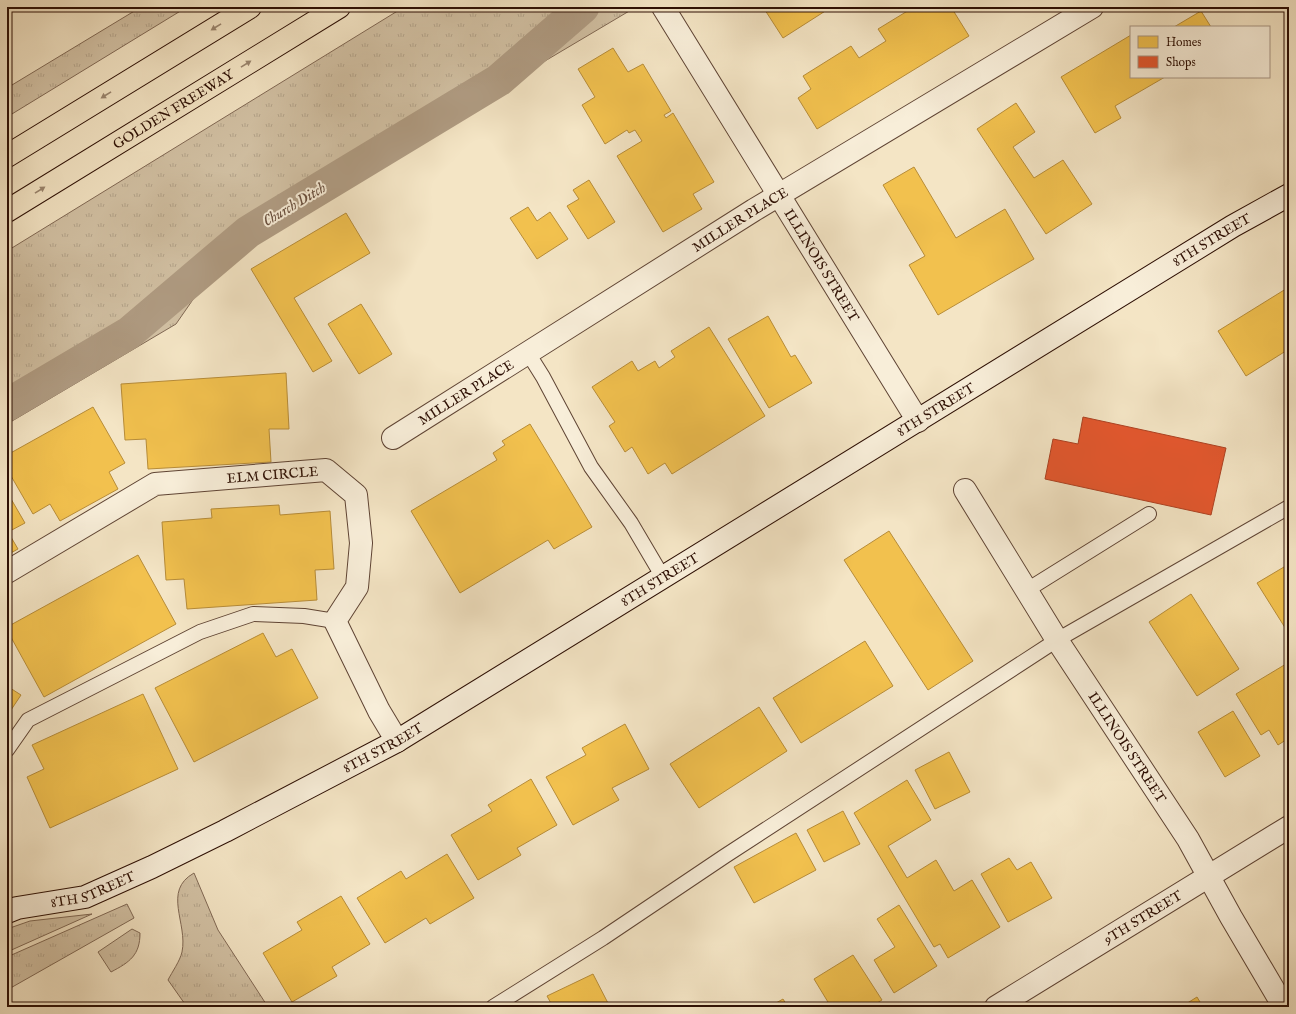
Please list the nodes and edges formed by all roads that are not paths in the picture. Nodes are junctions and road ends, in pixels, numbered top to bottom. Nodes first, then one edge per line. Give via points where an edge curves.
1 (250, 7) edge
2 (339, 7) edge
3 (664, 7) edge
4 (1092, 7) edge
5 (7, 156) edge
6 (778, 195) junction
7 (1289, 195) edge
8 (7, 211) edge
9 (528, 353) junction
10 (918, 421) junction
11 (393, 438) dead end
12 (965, 490) dead end
13 (1289, 507) edge
14 (1149, 514) dead end
15 (7, 572) edge
16 (664, 579) junction
17 (1027, 590) junction
18 (335, 621) junction
19 (1057, 640) junction
20 (397, 742) junction
21 (7, 750) edge
22 (1289, 827) edge
23 (1209, 877) junction
24 (7, 912) edge
25 (493, 1007) edge
26 (996, 1007) edge
27 (1284, 1007) edge

1 -> 5 highway
8 -> 2 highway, GOLDEN FREEWAY
3 - 6 street, ILLINOIS STREET
4 - 6 street, MILLER PLACE
6 - 9 street, MILLER PLACE
6 - 10 street, ILLINOIS STREET
7 - 10 street, 8TH STREET via 1233,226
9 - 11 street, MILLER PLACE
9 - 16 lane via 591,467 631,523
10 - 16 street, 8TH STREET
12 - 17 street, ILLINOIS STREET
13 - 19 lane
14 - 17 lane
15 - 18 street, ELM CIRCLE via 155,484 326,470 356,495 361,543 357,587
16 - 20 street, 8TH STREET
17 - 19 street, ILLINOIS STREET
18 - 20 street
18 - 21 lane via 304,616 253,614 200,632 28,720
19 - 23 street, ILLINOIS STREET via 1188,839
19 - 25 lane via 603,938
20 - 24 street, 8TH STREET via 212,838 85,897 17,908
22 - 23 street, 9TH STREET
23 - 26 street, 9TH STREET
23 - 27 street, ILLINOIS STREET

